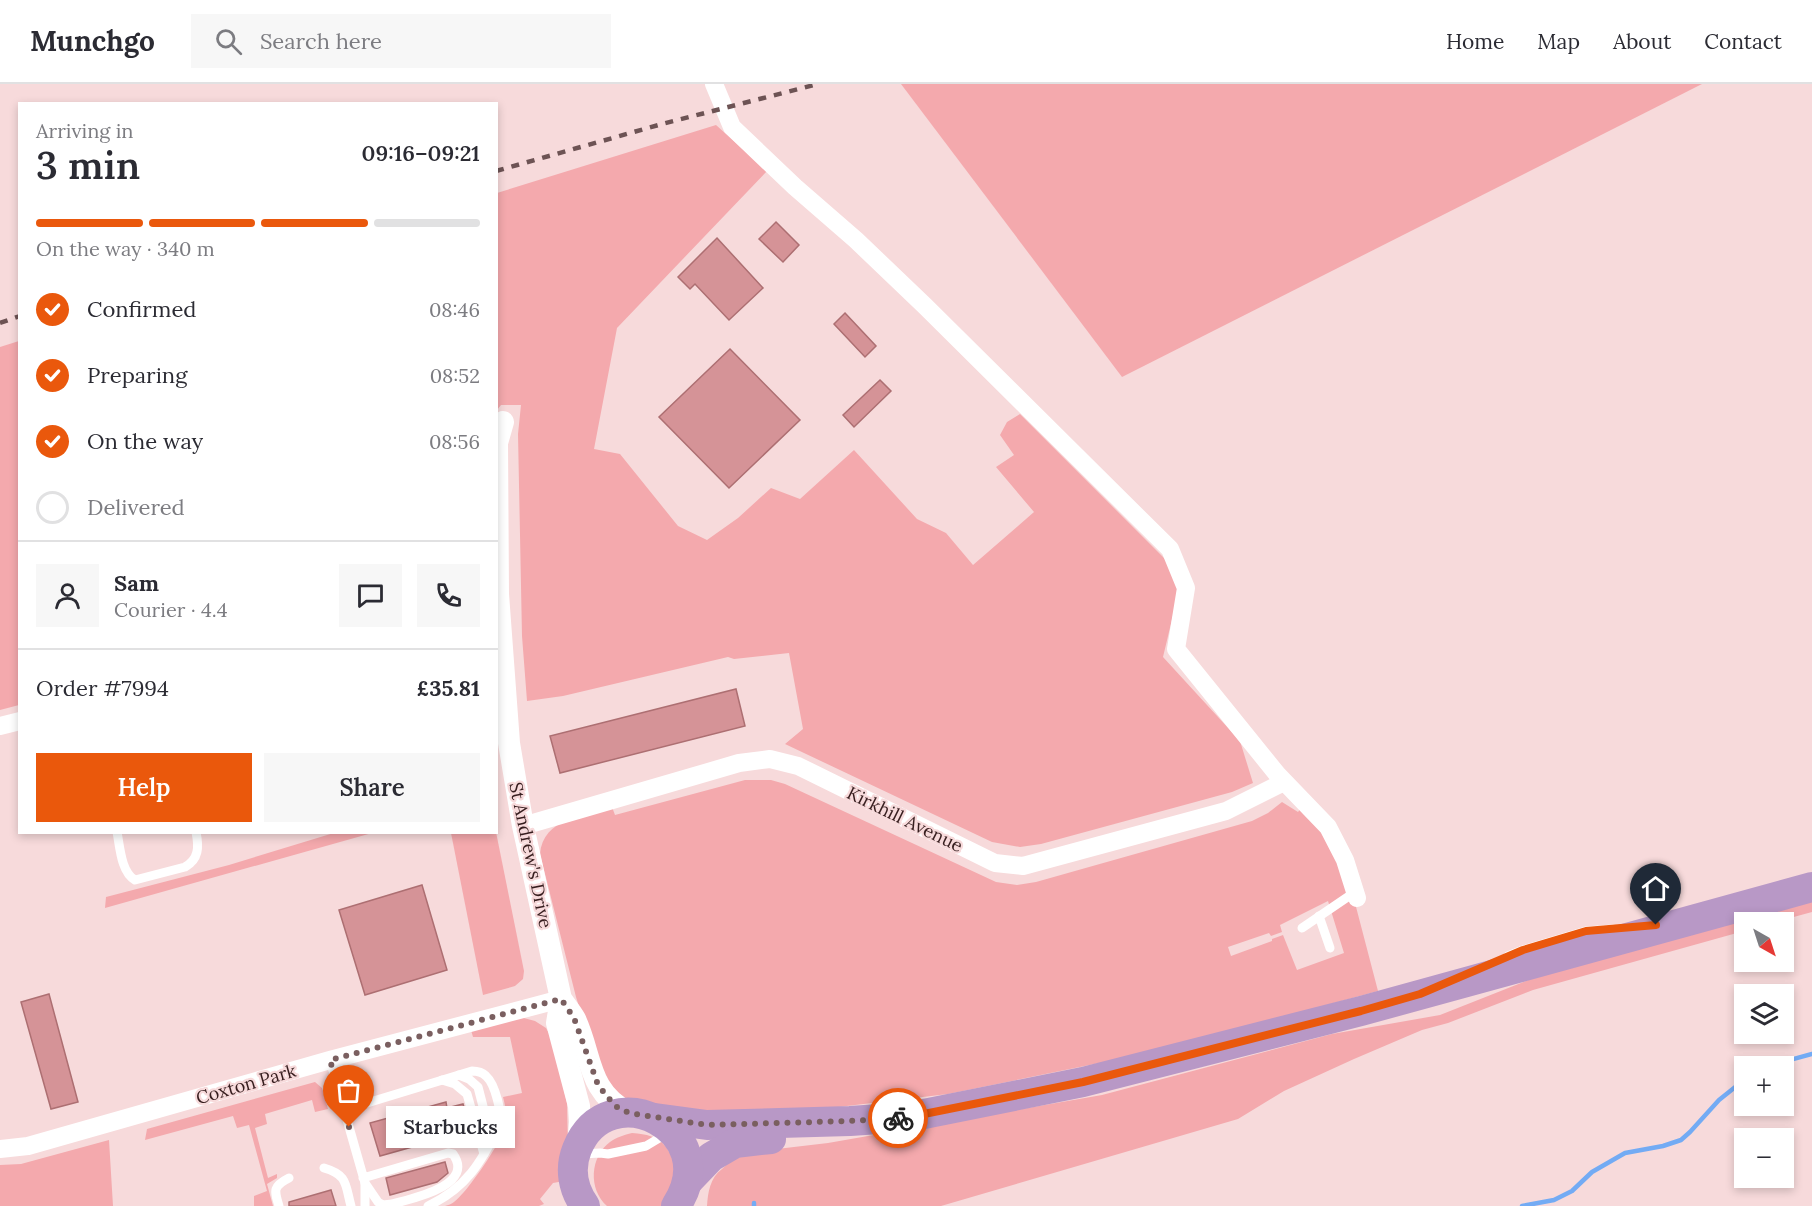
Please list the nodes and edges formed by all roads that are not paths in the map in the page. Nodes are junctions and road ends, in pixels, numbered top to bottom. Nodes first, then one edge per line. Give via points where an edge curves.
1 (714, 84) edge
2 (503, 422) dead end
3 (498, 440) edge
4 (498, 606) edge
5 (18, 722) edge
6 (0, 726) edge
7 (1284, 782) junction
8 (523, 825) junction
9 (117, 834) edge
10 (196, 834) edge
11 (1812, 887) edge
12 (1356, 895) joint
13 (1319, 916) junction
14 (1679, 924) junction
15 (1633, 927) dead end
16 (1302, 928) dead end
17 (1621, 928) dead end
18 (1330, 948) dead end
19 (1503, 959) dead end
20 (1482, 968) dead end
21 (1420, 994) junction
22 (561, 999) junction
23 (330, 1060) junction
24 (457, 1075) junction
25 (442, 1080) junction
26 (344, 1110) junction
27 (661, 1121) junction
28 (850, 1121) junction
29 (492, 1141) junction
30 (0, 1149) edge
31 (484, 1154) junction
32 (324, 1168) dead end
33 (578, 1172) edge
34 (289, 1178) dead end
35 (364, 1180) junction
36 (684, 1195) edge
37 (279, 1206) edge
38 (351, 1206) edge
39 (364, 1206) edge
40 (428, 1206) edge
41 (555, 1206) edge

1 - 7 street via 732,127 925,306 1170,549 1186,588 1176,650
2 - 3 street, St Andrew's Drive
4 - 8 street, St Andrew's Drive via 509,743
5 - 6 street
7 - 8 street, Kirkhill Avenue via 1226,811 1023,866 995,863 798,766 770,759 739,763
7 - 12 street via 1329,827
8 - 22 street, St Andrew's Drive
9 - 10 lane via 126,869 135,880 192,863 198,851
11 - 14 highway
12 - 13 lane
13 - 16 lane
13 - 18 lane
14 - 15 lane
14 - 21 highway
17 - 19 lane via 1586,931
20 - 21 lane
21 - 28 highway via 1083,1082 909,1117
22 - 23 street, Coxton Park
22 - 27 street, St Andrew's Drive via 574,1018 598,1085 615,1106
22 - 33 street, St Andrew's Drive via 557,1023 579,1106
23 - 26 lane
23 - 30 street, Coxton Park via 28,1146
24 - 25 lane
24 - 29 lane via 478,1087
24 - 29 lane via 477,1071 494,1087 501,1118
25 - 26 lane
25 - 31 lane via 467,1094
26 - 35 lane
27 - 28 highway via 707,1125
27 - 33 lane via 646,1146 609,1154 600,1152
27 - 33 highway via 619,1114 602,1120 588,1131
27 - 36 highway via 678,1138 686,1154
28 - 36 highway via 797,1136 735,1143 711,1157
29 - 31 lane
31 - 40 lane via 462,1184
32 - 38 lane via 343,1177
33 - 41 highway
34 - 37 lane via 276,1188
35 - 35 lane via 378,1202 392,1204 444,1187 455,1175 457,1159 448,1153
35 - 39 lane

